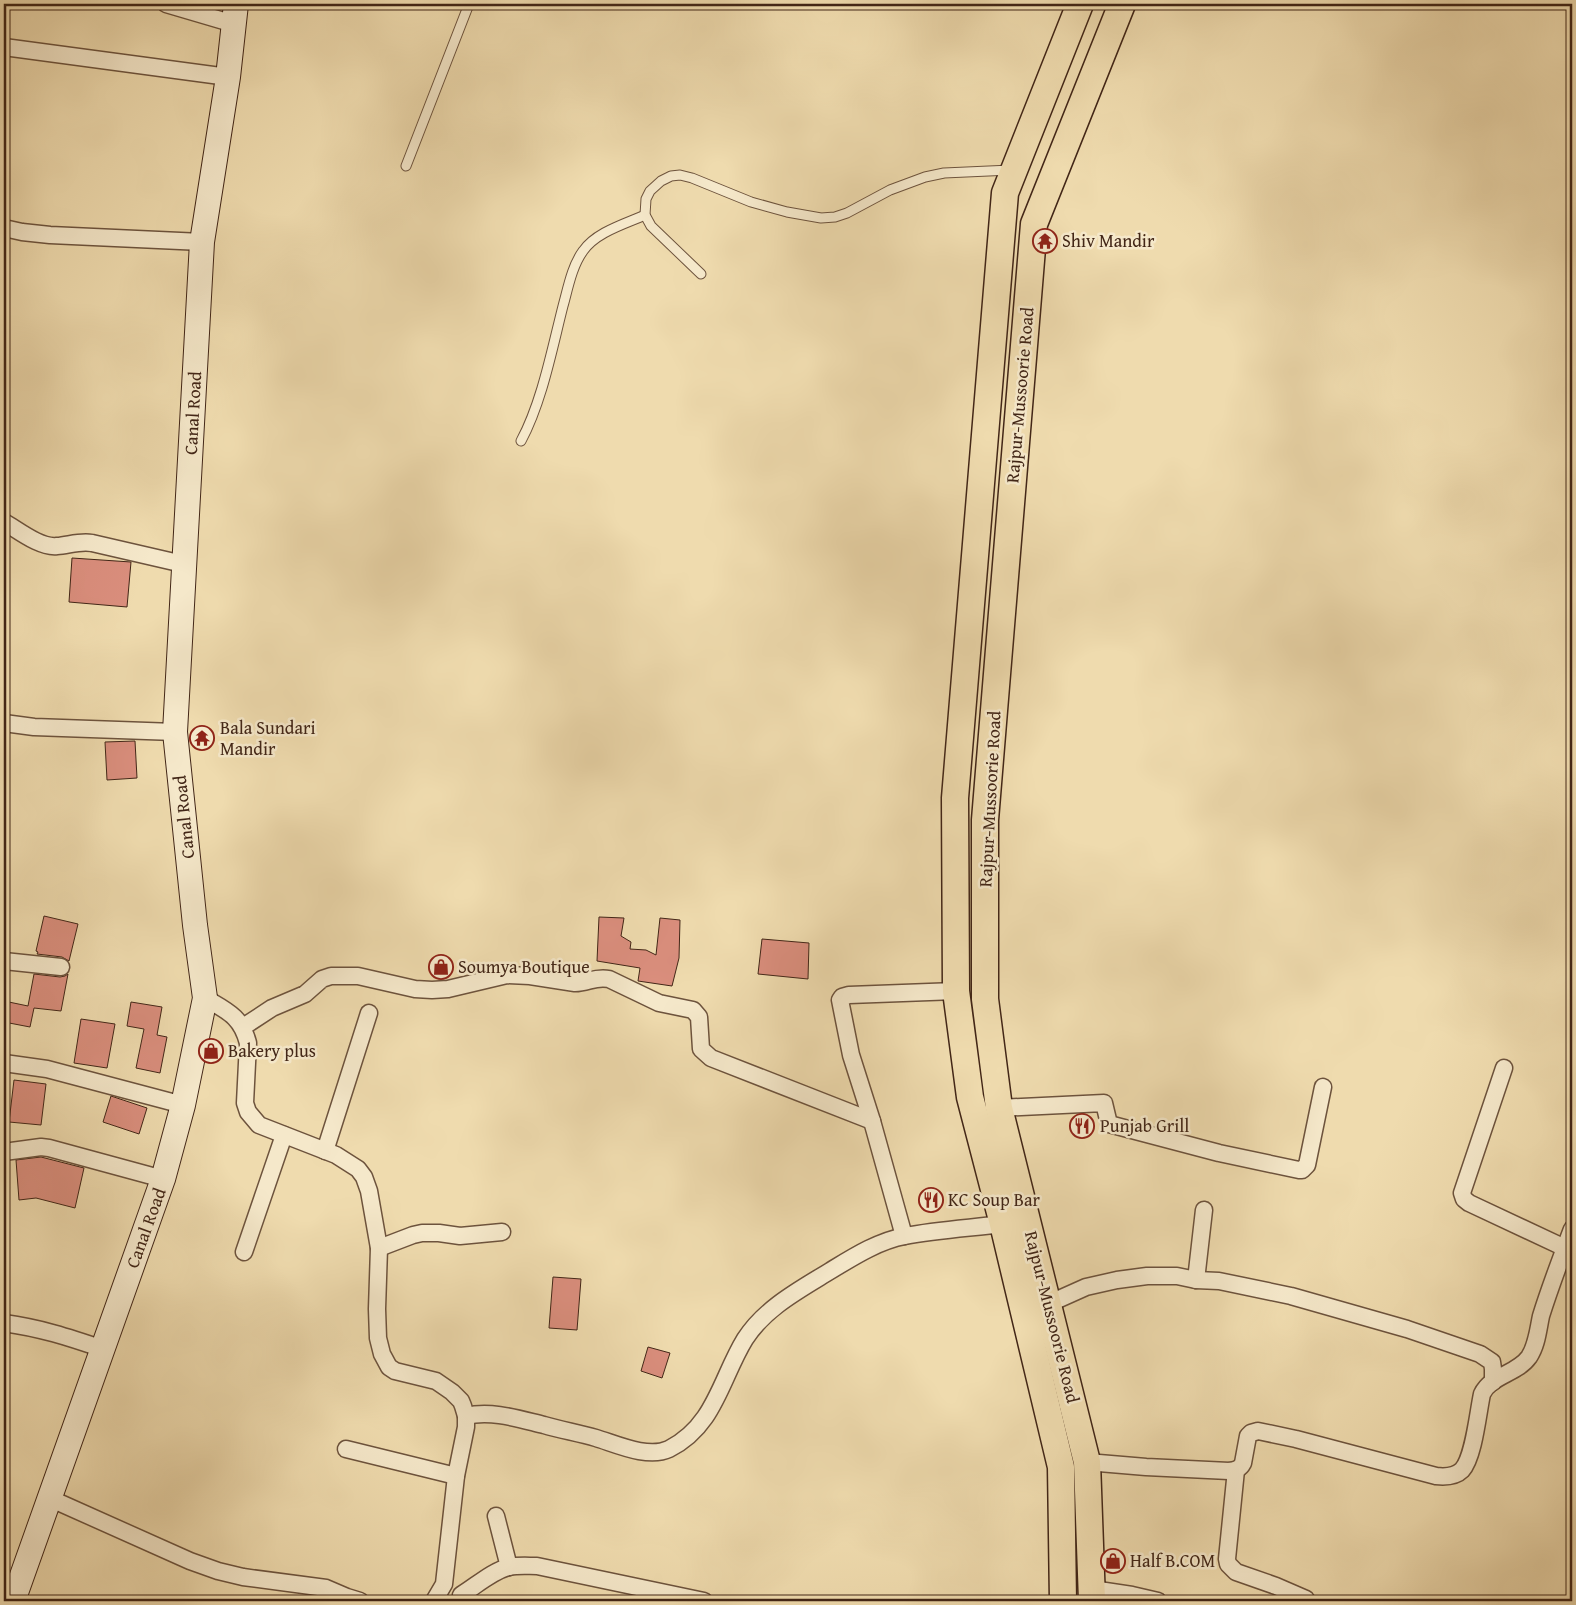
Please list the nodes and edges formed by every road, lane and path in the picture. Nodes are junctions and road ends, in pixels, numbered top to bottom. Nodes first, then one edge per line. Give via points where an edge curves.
1 (166, 4) edge
2 (469, 4) edge
3 (1080, 4) edge
4 (1122, 4) edge
5 (235, 14) edge
6 (4, 47) edge
7 (228, 77) junction
8 (406, 166) dead end
9 (1014, 170) junction
10 (645, 215) junction
11 (4, 228) edge
12 (202, 242) junction
13 (701, 274) dead end
14 (521, 441) dead end
15 (4, 522) edge
16 (183, 564) junction
17 (4, 723) edge
18 (175, 732) junction
19 (4, 961) edge
20 (61, 967) dead end
21 (956, 992) junction
22 (205, 998) junction
23 (369, 1013) dead end
24 (243, 1027) junction
25 (4, 1063) edge
26 (1504, 1068) dead end
27 (1323, 1087) dead end
28 (183, 1105) junction
29 (999, 1108) junction
30 (872, 1121) junction
31 (284, 1135) junction
32 (1006, 1137) junction
33 (981, 1140) junction
34 (325, 1151) junction
35 (4, 1152) edge
36 (164, 1179) junction
37 (1204, 1210) dead end
38 (1003, 1224) junction
39 (1572, 1229) edge
40 (502, 1232) dead end
41 (904, 1236) junction
42 (379, 1248) junction
43 (1565, 1248) junction
44 (244, 1252) dead end
45 (1196, 1280) junction
46 (1048, 1304) junction
47 (4, 1323) edge
48 (103, 1349) junction
49 (1492, 1382) junction
50 (466, 1416) junction
51 (346, 1448) dead end
52 (1087, 1462) junction
53 (1236, 1470) junction
54 (456, 1476) junction
55 (49, 1498) junction
56 (496, 1516) dead end
57 (509, 1567) junction
58 (444, 1584) junction
59 (1092, 1595) edge
60 (466, 1598) edge
61 (1306, 1599) dead end
62 (13, 1601) edge
63 (360, 1601) edge
64 (434, 1601) edge
65 (704, 1601) edge
66 (1063, 1601) edge
67 (1158, 1601) edge

1 - 5 street
2 - 8 lane
3 - 9 main road, Rajpur-Mussoorie Road
4 - 29 main road, Rajpur-Mussoorie Road via 1034,224 985,820 985,999
5 - 7 street, Canal Road
6 - 7 street
7 - 12 street, Canal Road
9 - 10 lane via 925,177 890,190 847,213 821,218 751,202 692,178 671,176 650,191
9 - 21 main road, Rajpur-Mussoorie Road via 1005,193 955,798
10 - 13 lane via 651,226
10 - 14 lane via 610,231 583,251 566,294 534,414
11 - 12 street via 50,235
12 - 16 street, Canal Road
15 - 16 street via 47,546 92,543
16 - 18 street, Canal Road
17 - 18 street
18 - 22 street, Canal Road
19 - 20 street
21 - 30 street via 849,995 840,1000 851,1055
21 - 33 main road, Rajpur-Mussoorie Road via 970,1097
22 - 24 street via 232,1013
22 - 28 street, Canal Road
23 - 34 street
24 - 30 street via 331,976 358,976 432,990 507,975 578,983 601,977 659,1002 693,1010 698,1017 701,1048 711,1058
24 - 31 street via 248,1044 244,1103 259,1125
25 - 28 street via 46,1069
26 - 43 street via 1463,1196 1484,1210
27 - 29 street via 1307,1165 1302,1170 1219,1153 1110,1124 1104,1103
28 - 36 street, Canal Road
29 - 32 main road, Rajpur-Mussoorie Road
30 - 41 street
31 - 34 street
31 - 44 street
32 - 33 main road
32 - 46 main road, Rajpur-Mussoorie Road
33 - 38 main road, Rajpur-Mussoorie Road
34 - 42 street via 351,1163 364,1177
35 - 36 street via 49,1148
36 - 48 street, Canal Road
37 - 45 street
38 - 41 street
38 - 66 main road, Rajpur-Mussoorie Road via 1061,1467
39 - 43 street
40 - 42 street via 460,1236 422,1233
41 - 50 street via 866,1250 790,1295 756,1325 745,1340 719,1395 699,1424 686,1438 668,1449 641,1451 501,1415
42 - 50 street via 378,1338 385,1360 395,1371 445,1386 461,1401
43 - 49 street via 1530,1355 1518,1368
45 - 46 street via 1177,1276 1117,1280 1086,1287
45 - 49 street via 1219,1281 1290,1296 1454,1344 1489,1359 1493,1365
46 - 52 main road, Rajpur-Mussoorie Road
47 - 48 street via 65,1335
48 - 55 street, Canal Road
49 - 53 street via 1482,1394 1466,1464 1452,1476 1436,1476 1258,1431 1248,1436 1243,1463
50 - 54 street
51 - 54 street
52 - 53 street
52 - 59 main road, Rajpur-Mussoorie Road
53 - 61 street via 1228,1564 1236,1572
54 - 58 street
55 - 62 street, Canal Road
55 - 63 street via 218,1571 326,1588
56 - 57 street
57 - 60 street via 495,1574
57 - 65 street via 537,1566
58 - 60 street
58 - 64 street
59 - 67 street via 1132,1595

